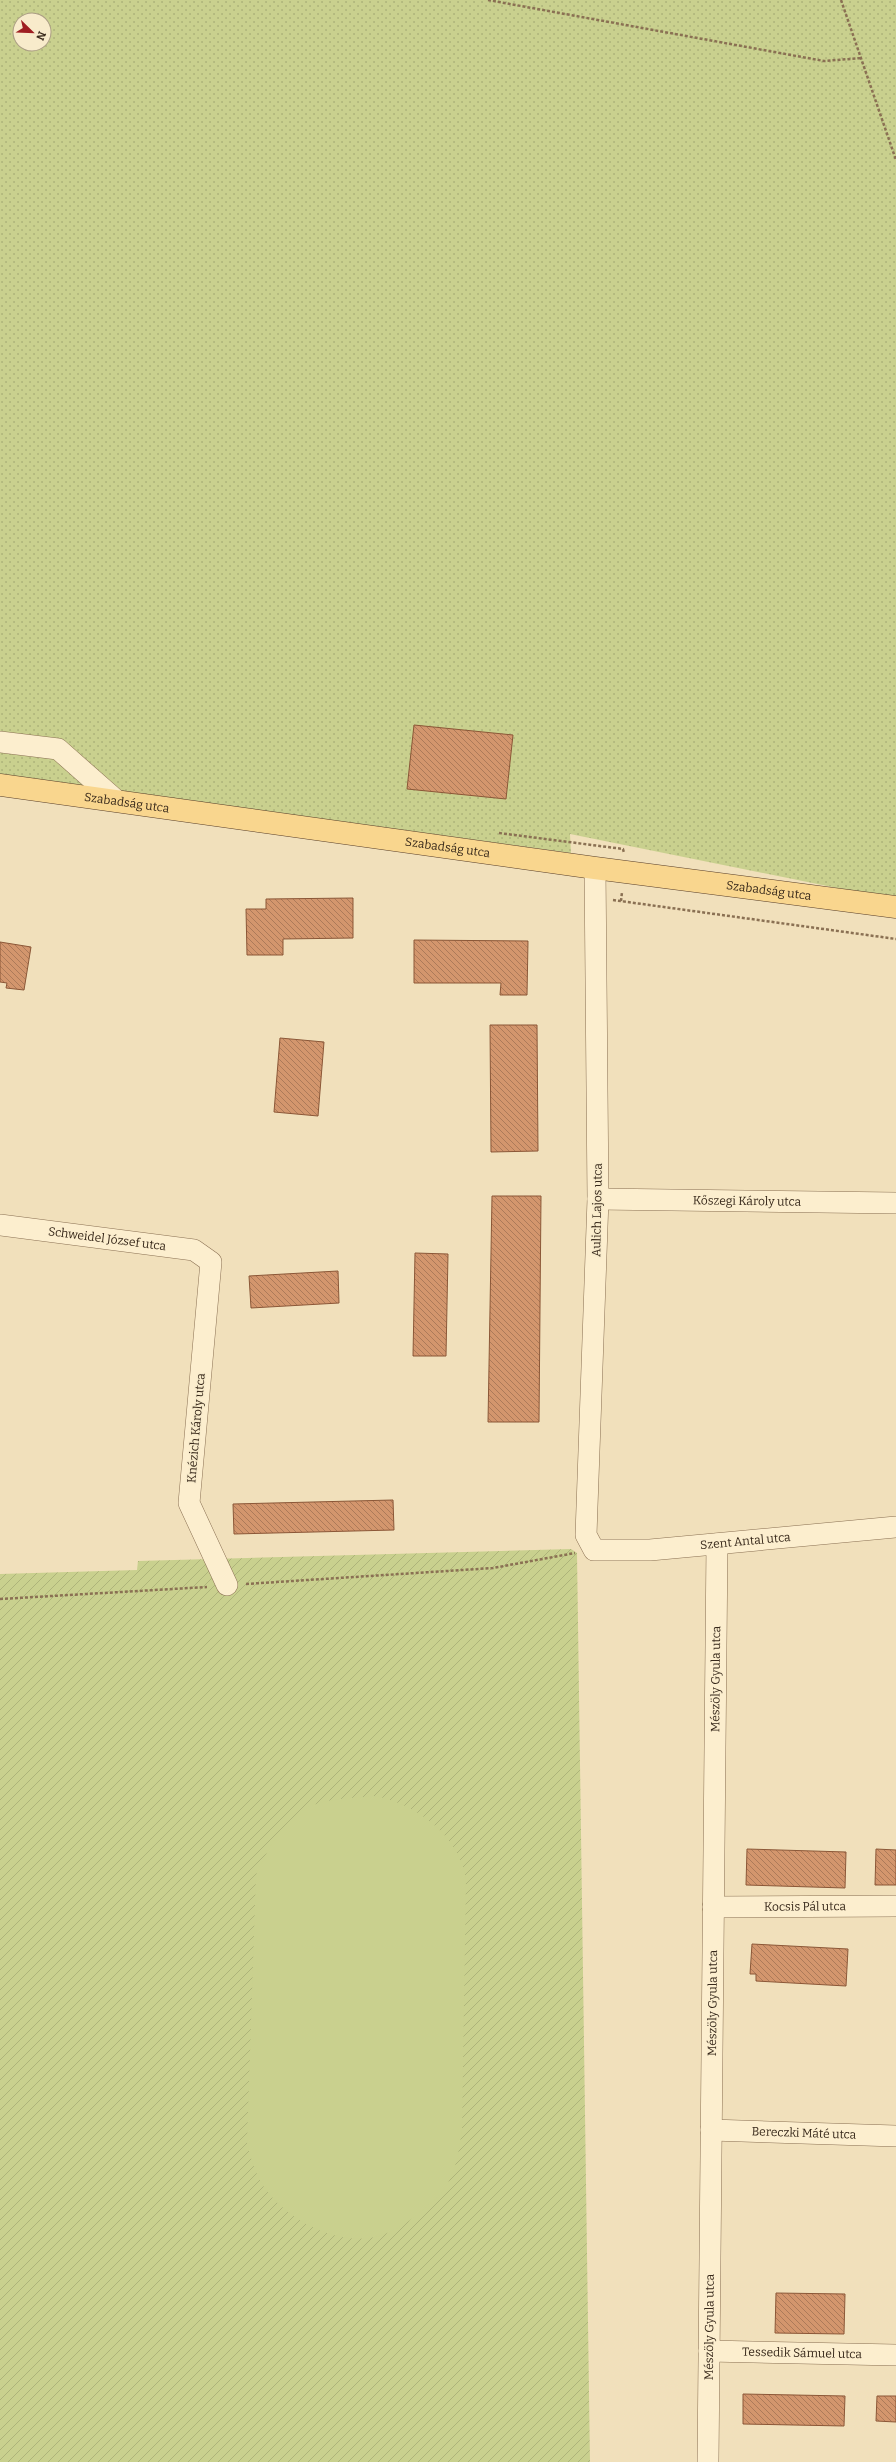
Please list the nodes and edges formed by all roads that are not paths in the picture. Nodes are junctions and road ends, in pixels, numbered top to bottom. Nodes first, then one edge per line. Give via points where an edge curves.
1 (0, 742) edge
2 (0, 785) edge
3 (117, 801) junction
4 (595, 868) junction
5 (896, 907) edge
6 (598, 1198) junction
7 (896, 1203) edge
8 (0, 1225) edge
9 (210, 1262) joint
10 (896, 1527) edge
11 (717, 1544) junction
12 (594, 1550) joint
13 (227, 1586) road end
14 (896, 1906) edge
15 (713, 1907) junction
16 (711, 2130) junction
17 (896, 2136) edge
18 (709, 2351) junction
19 (896, 2355) edge
20 (708, 2462) edge

1 - 3 street via 58,749
2 - 3 main road, Szabadság utca
3 - 4 main road, Szabadság utca
4 - 5 main road, Szabadság utca
4 - 6 street, Aulich Lajos utca
6 - 7 street, Kőszegi Károly utca
6 - 12 street, Aulich Lajos utca via 586,1535
8 - 9 street, Schweidel József utca via 194,1250
9 - 13 street, Knézich Károly utca via 189,1504
10 - 11 street, Szent Antal utca
11 - 12 street, Szent Antal utca via 650,1550
11 - 15 street, Mészöly Gyula utca
14 - 15 street, Kocsis Pál utca
15 - 16 street, Mészöly Gyula utca
16 - 17 street, Bereczki Máté utca
16 - 18 street, Mészöly Gyula utca
18 - 19 street, Tessedik Sámuel utca
18 - 20 street, Mészöly Gyula utca

